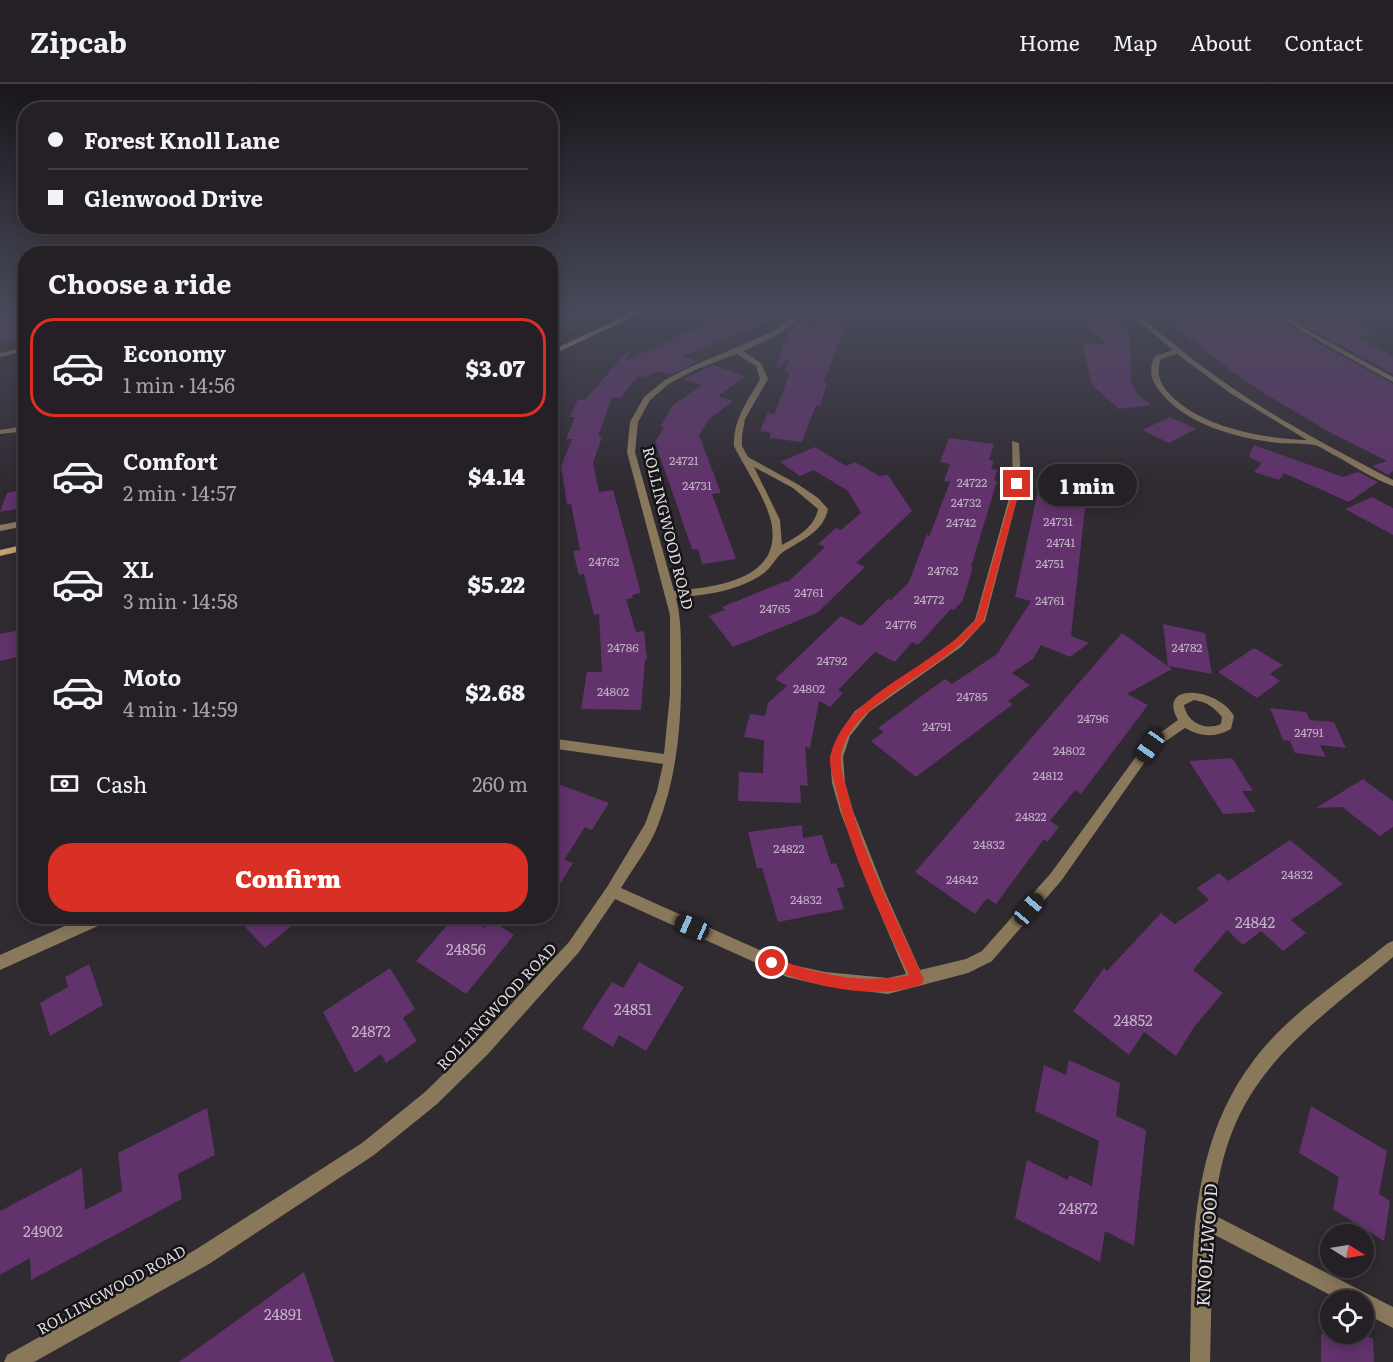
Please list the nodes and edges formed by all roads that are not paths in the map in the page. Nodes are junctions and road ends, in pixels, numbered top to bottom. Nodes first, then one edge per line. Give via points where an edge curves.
1 (690, 370) edge
2 (764, 370) edge
3 (1155, 370) edge
4 (1204, 370) edge
5 (1374, 370) edge
6 (1393, 380) edge
7 (18, 429) edge
8 (0, 432) edge
9 (1015, 443) dead end
10 (1316, 443) junction
11 (744, 459) junction
12 (1393, 483) edge
13 (18, 525) edge
14 (0, 528) edge
15 (18, 549) edge
16 (776, 552) junction
17 (0, 553) edge
18 (670, 595) junction
19 (1186, 721) dead end
20 (558, 744) edge
21 (670, 760) junction
22 (612, 891) junction
23 (86, 924) edge
24 (1393, 948) edge
25 (0, 963) edge
26 (917, 980) junction
27 (1204, 1220) junction
28 (1340, 1290) edge
29 (1374, 1308) edge
30 (1393, 1318) edge
31 (14, 1362) edge
32 (1200, 1362) edge

1 - 18 street, ROLLINGWOOD ROAD via 663,386 644,404 633,426 632,452
2 - 11 street via 764,379 737,426 738,446
3 - 10 street via 1159,385 1174,405 1203,419 1277,441
4 - 10 street
5 - 6 street
7 - 8 street
9 - 26 street via 1017,484 980,621 964,638 863,711 845,733 835,762 848,813 878,895
10 - 12 street
11 - 16 street via 775,520 779,535
11 - 16 street via 813,496 823,509 823,516 813,529
13 - 14 street
15 - 17 main road
16 - 18 street via 762,568 740,582 708,591
18 - 21 street, ROLLINGWOOD ROAD via 675,615 676,664
19 - 26 street via 1150,746 1056,877 987,956 968,966
20 - 21 street
21 - 22 street, ROLLINGWOOD ROAD via 651,826
22 - 26 street via 792,972 888,986
22 - 31 street, ROLLINGWOOD ROAD via 574,946 482,1048 431,1098 368,1149 202,1257
23 - 25 street
24 - 27 street, KNOLLWOOD via 1259,1065 1217,1143
27 - 28 street
27 - 32 street, KNOLLWOOD
29 - 30 street

